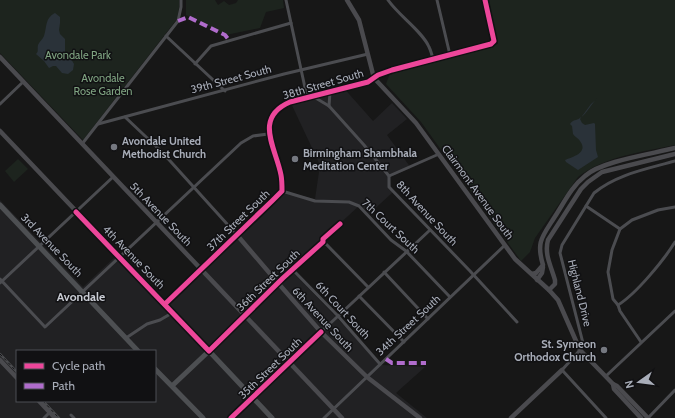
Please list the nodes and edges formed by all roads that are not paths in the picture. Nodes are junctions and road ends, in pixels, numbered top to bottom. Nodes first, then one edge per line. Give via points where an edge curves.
1 (181, 0) edge
2 (286, 0) edge
3 (347, 0) edge
4 (388, 0) edge
5 (437, 0) edge
6 (485, 0) edge
7 (291, 23) junction
8 (166, 36) junction
9 (368, 54) junction
10 (450, 55) junction
11 (0, 57) edge
12 (433, 59) junction
13 (195, 64) junction
14 (302, 70) junction
15 (374, 78) junction
16 (24, 82) junction
17 (225, 91) junction
18 (330, 92) junction
19 (307, 97) junction
20 (314, 97) junction
21 (0, 104) edge
22 (329, 106) junction
23 (125, 117) junction
24 (98, 124) junction
25 (0, 131) edge
26 (268, 134) junction
27 (82, 144) junction
28 (675, 148) edge
29 (439, 154) junction
30 (675, 154) edge
31 (675, 161) edge
32 (389, 176) junction
33 (113, 177) junction
34 (194, 187) junction
35 (282, 191) junction
36 (0, 206) edge
37 (586, 206) junction
38 (675, 207) edge
39 (76, 212) junction
40 (156, 222) junction
41 (340, 224) dead end
42 (620, 229) junction
43 (430, 230) junction
44 (237, 235) junction
45 (323, 242) junction
46 (675, 242) edge
47 (505, 245) junction
48 (39, 247) junction
49 (406, 252) junction
50 (119, 256) junction
51 (543, 265) junction
52 (201, 269) junction
53 (292, 269) junction
54 (384, 272) junction
55 (532, 274) junction
56 (474, 276) junction
57 (538, 280) junction
58 (1, 281) edge
59 (278, 284) junction
60 (368, 287) junction
61 (549, 290) junction
62 (82, 292) junction
63 (359, 296) junction
64 (450, 298) junction
65 (165, 304) junction
66 (618, 305) junction
67 (675, 311) edge
68 (172, 313) junction
69 (246, 316) junction
70 (338, 316) junction
71 (428, 319) junction
72 (517, 322) dead end
73 (321, 332) junction
74 (126, 338) junction
75 (404, 342) junction
76 (641, 342) junction
77 (137, 350) edge
78 (580, 350) junction
79 (209, 351) junction
80 (0, 360) edge
81 (290, 362) junction
82 (380, 364) junction
83 (156, 369) edge
84 (562, 370) junction
85 (606, 376) junction
86 (16, 377) edge
87 (367, 377) junction
88 (613, 384) junction
89 (172, 385) junction
90 (675, 390) edge
91 (253, 398) junction
92 (40, 402) edge
93 (334, 409) junction
94 (50, 412) junction
95 (516, 414) junction
96 (44, 418) edge
97 (55, 418) edge
98 (203, 418) edge
99 (231, 418) edge
100 (272, 418) edge
101 (324, 418) edge
102 (342, 418) edge
103 (418, 418) edge
104 (511, 418) edge
105 (520, 418) edge
106 (606, 418) edge
107 (642, 418) edge
108 (648, 418) edge

1 - 8 street via 178,21
2 - 7 street
3 - 9 street, Clairmont Avenue South via 359,20
4 - 12 street via 424,39
5 - 10 street
6 - 10 street, 38th Street South via 494,41
7 - 13 street via 211,46
7 - 14 street
8 - 13 street
8 - 24 street
9 - 14 street, 39th Street South
9 - 15 street, Clairmont Avenue South
10 - 12 street, 38th Street South
11 - 16 street, 5th Avenue South
12 - 15 street, 38th Street South via 392,70
13 - 17 street
14 - 17 street, 39th Street South
14 - 19 street
15 - 18 street, 38th Street South
15 - 29 street, Clairmont Avenue South via 416,123
16 - 21 street
16 - 27 street, 5th Avenue South
17 - 23 street, 39th Street South
18 - 20 street, 38th Street South
18 - 22 street
19 - 20 street, 38th Street South
19 - 26 street, 38th Street South via 282,105 276,110 271,118
20 - 22 street, 8th Avenue South
22 - 32 street, 8th Avenue South
23 - 24 street, 39th Street South
23 - 34 street, 6th Avenue South
24 - 27 street
25 - 39 street, 4th Avenue South
26 - 34 street via 253,136 240,143
26 - 35 street, 37th Street South via 281,176
27 - 33 street, 5th Avenue South
28 - 51 street via 608,164 586,175 575,186 541,240 539,253
29 - 32 street
29 - 47 street, Clairmont Avenue South
30 - 61 street via 602,172 581,189 548,240 546,254 556,280
31 - 37 street, Highland Drive via 611,180 594,193
32 - 43 street, 8th Avenue South via 389,187
33 - 39 street
33 - 40 street, 5th Avenue South
34 - 40 street
34 - 44 street, 6th Avenue South
35 - 44 street, 37th Street South
35 - 49 street, 7th Court South via 315,201 349,202 359,206
36 - 48 main road, 3rd Avenue South
37 - 42 street
37 - 78 street, Highland Drive via 562,245 560,253 583,343
38 - 42 street via 658,210 632,220
39 - 48 street
39 - 50 street, 4th Avenue South
40 - 50 street
40 - 52 street, 5th Avenue South
41 - 45 street, 36th Street South
42 - 66 street via 612,250 608,272 613,298
43 - 49 street, 35th Street South
43 - 56 street, 8th Avenue South
44 - 52 street, 37th Street South
44 - 59 street, 6th Avenue South
45 - 53 street, 36th Street South
45 - 60 street
46 - 66 street via 648,277
47 - 55 street, Clairmont Avenue South via 515,259
47 - 56 street, 34th Street South
48 - 58 street
48 - 62 main road, 3rd Avenue South
49 - 54 street, 35th Street South
49 - 64 street, 7th Court South
50 - 62 street
50 - 65 street, 4th Avenue South
51 - 55 street
51 - 57 street
52 - 65 street, 37th Street South
52 - 69 street, 5th Avenue South
53 - 59 street, 36th Street South
53 - 70 street, 6th Court South
54 - 60 street, 35th Street South
54 - 71 street
55 - 57 street, Clairmont Avenue South
56 - 64 street, 34th Street South
56 - 72 street, 8th Avenue South
57 - 61 street, Clairmont Avenue South
58 - 62 street via 45,326
59 - 69 street, 36th Street South
59 - 73 street, 6th Avenue South
60 - 63 street, 35th Street South
61 - 78 street, Clairmont Avenue South via 558,300
62 - 74 main road, 3rd Avenue South
63 - 70 street, 35th Street South
63 - 75 street
64 - 71 street, 34th Street South
65 - 68 street, 4th Avenue South
66 - 76 street
67 - 76 street
68 - 74 street
68 - 79 street, 4th Avenue South
69 - 79 street, 36th Street South
69 - 81 street, 5th Avenue South
70 - 73 street, 35th Street South
70 - 82 street, 6th Court South
71 - 75 street, 34th Street South
73 - 81 street, 35th Street South
73 - 87 street, 6th Avenue South
74 - 77 main road, 3rd Avenue South
75 - 82 street, 34th Street South
76 - 85 street
78 - 84 street
78 - 85 street, Clairmont Avenue South
79 - 89 main road, 36th Street South
79 - 91 main road, 4th Avenue South
80 - 86 street
81 - 91 street, 35th Street South
81 - 93 street, 5th Avenue South
82 - 87 street, 34th Street South
83 - 89 main road
84 - 95 street
84 - 106 street
85 - 88 street, Clairmont Avenue South
87 - 93 street, 34th Street South
87 - 103 street, 6th Avenue South
88 - 107 street, Clairmont Avenue South via 614,389
88 - 108 street, Clairmont Avenue South
89 - 98 main road
90 - 108 street
91 - 99 main road, 35th Street South
91 - 100 main road, 4th Avenue South
92 - 94 street
93 - 101 street, 34th Street South
93 - 102 street, 5th Avenue South
94 - 96 street
94 - 97 street
95 - 104 street
95 - 105 street

